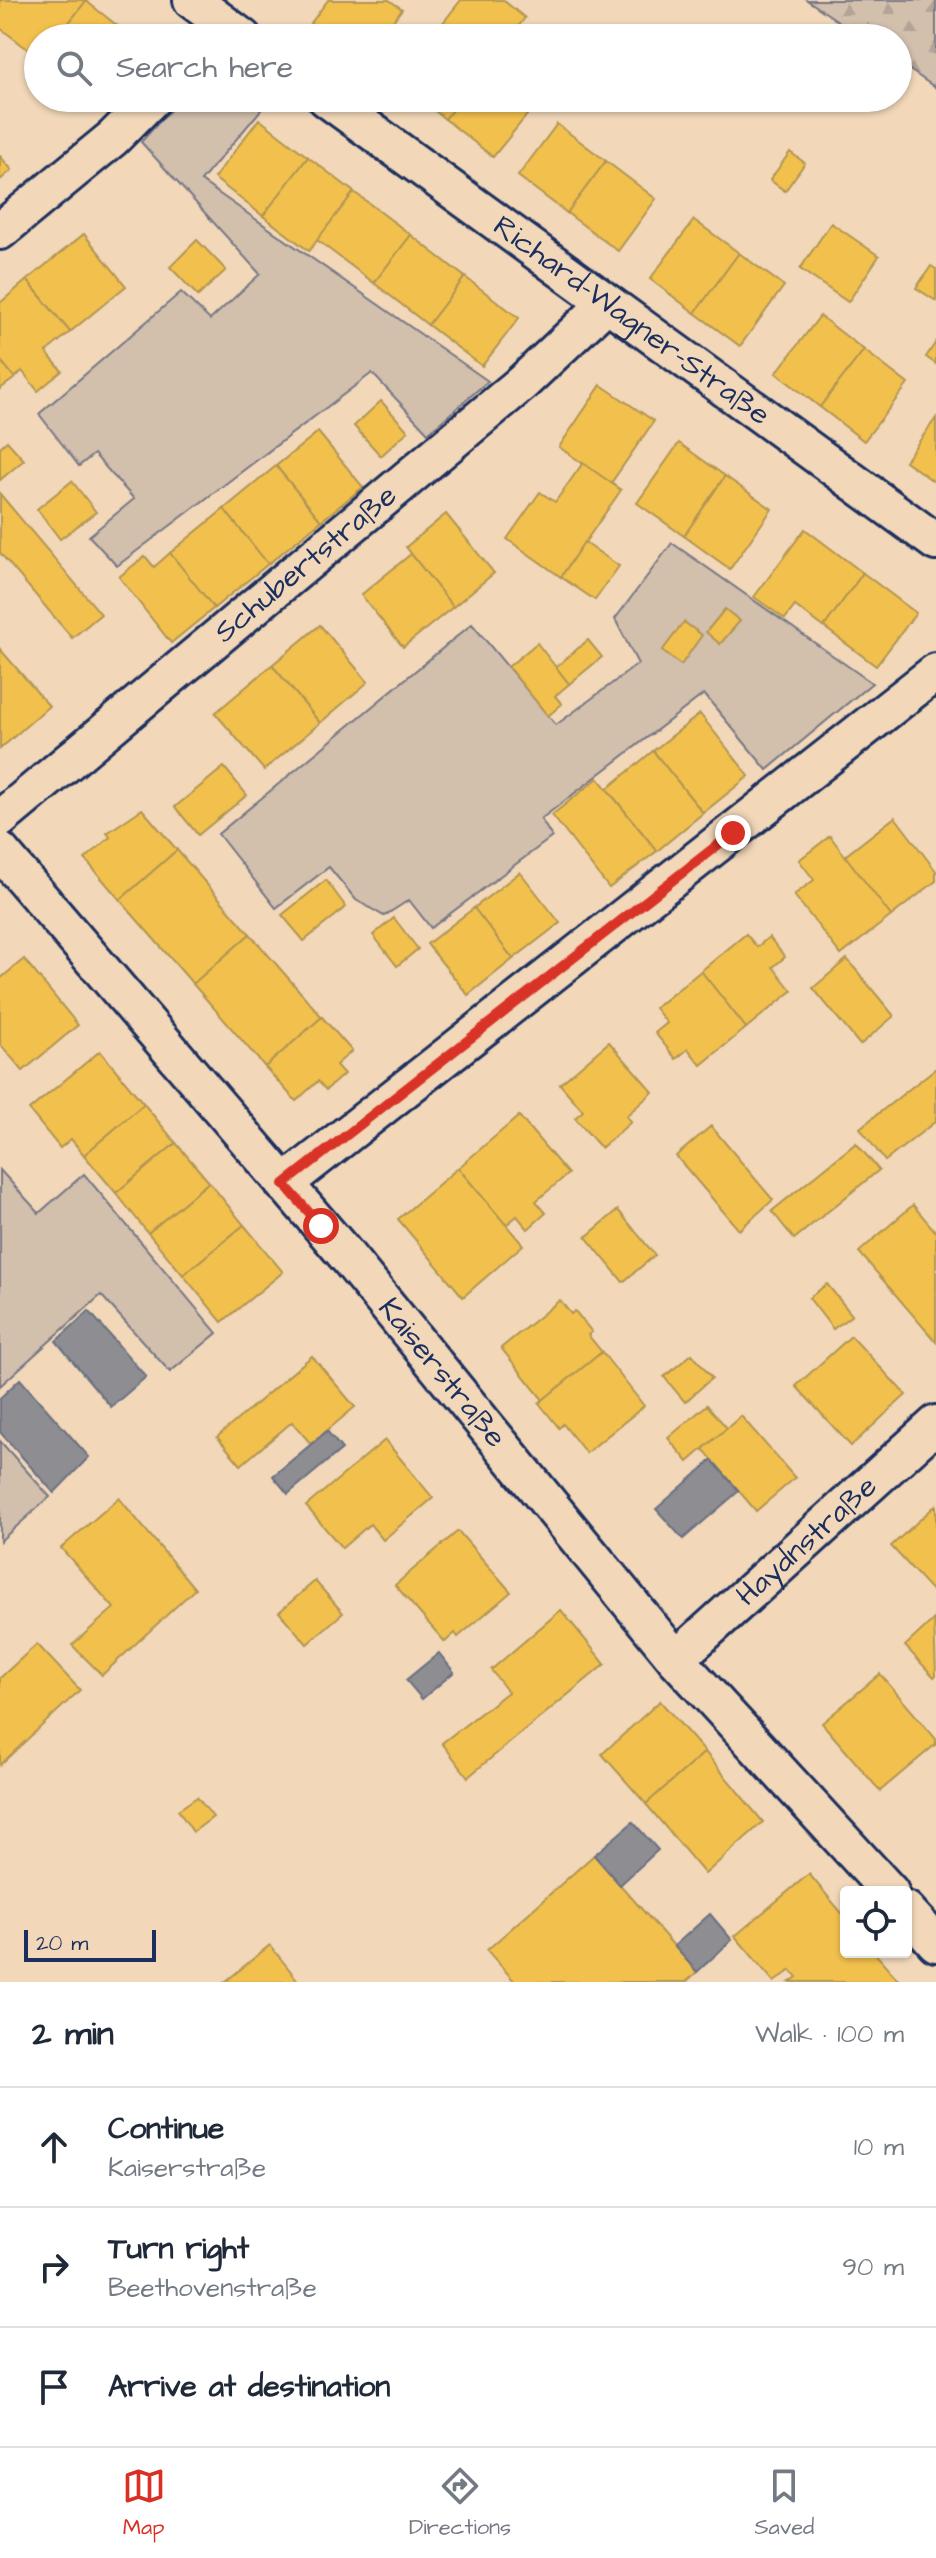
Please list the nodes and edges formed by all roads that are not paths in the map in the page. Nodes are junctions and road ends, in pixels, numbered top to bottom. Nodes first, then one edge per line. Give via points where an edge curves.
1 (139, 112) edge
2 (345, 112) edge
3 (0, 231) edge
4 (607, 303) junction
5 (936, 542) edge
6 (936, 672) edge
7 (0, 819) edge
8 (0, 851) edge
9 (284, 1184) junction
10 (936, 1424) edge
11 (676, 1659) junction
12 (884, 1886) edge
13 (912, 1917) edge
14 (936, 1943) edge

1 - 3 street
2 - 4 street, Richard-Wagner-Straße
4 - 5 street, Richard-Wagner-Straße
4 - 7 street, Schubertstraße via 522,383
6 - 9 street
8 - 9 street, Kaiserstraße
9 - 11 street, Kaiserstraße
10 - 11 street, Haydnstraße
11 - 12 street, Kaiserstraße
13 - 14 street

